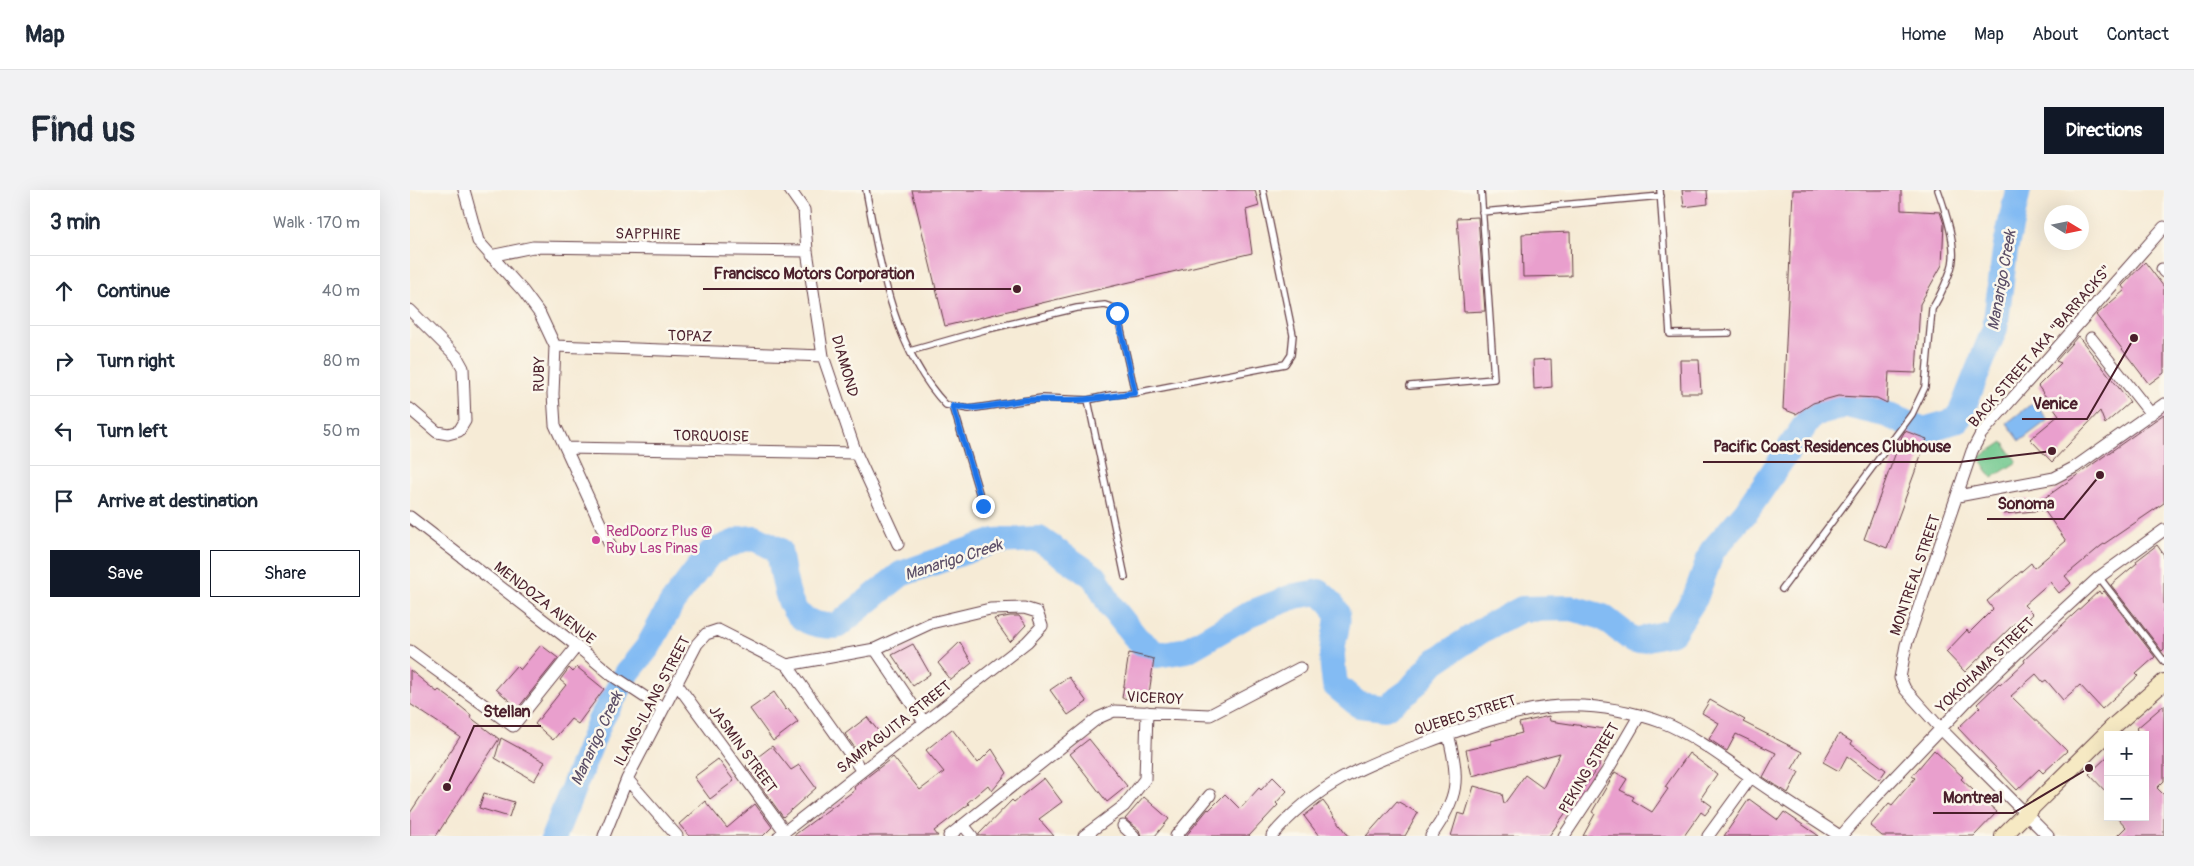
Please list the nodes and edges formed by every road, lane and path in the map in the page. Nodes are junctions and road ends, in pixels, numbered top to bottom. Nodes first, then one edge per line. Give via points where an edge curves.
1 (464, 190) edge
2 (790, 190) edge
3 (866, 190) edge
4 (1263, 190) edge
5 (1481, 190) edge
6 (1938, 190) edge
7 (1660, 193) edge
8 (1482, 212) junction
9 (2164, 227) edge
10 (807, 251) junction
11 (490, 256) junction
12 (410, 310) edge
13 (1729, 333) dead end
14 (2091, 338) dead end
15 (555, 346) junction
16 (910, 352) junction
17 (823, 356) junction
18 (1410, 386) dead end
19 (1135, 393) junction
20 (1088, 400) junction
21 (2164, 404) edge
22 (953, 406) junction
23 (410, 408) edge
24 (2151, 414) junction
25 (566, 448) junction
26 (856, 453) junction
27 (1958, 496) junction
28 (983, 506) dead end
29 (410, 517) edge
30 (2164, 531) edge
31 (898, 544) dead end
32 (610, 545) dead end
33 (1125, 577) dead end
34 (2099, 577) junction
35 (1782, 589) dead end
36 (577, 646) junction
37 (875, 649) junction
38 (410, 651) edge
39 (2164, 661) edge
40 (787, 665) junction
41 (1300, 668) dead end
42 (2164, 682) edge
43 (677, 684) junction
44 (664, 710) junction
45 (1147, 712) junction
46 (1639, 716) junction
47 (924, 722) junction
48 (1942, 729) junction
49 (1448, 734) junction
50 (862, 771) junction
51 (1751, 777) junction
52 (627, 779) junction
53 (1210, 795) dead end
54 (2025, 814) junction
55 (964, 826) junction
56 (1123, 826) dead end
57 (782, 834) edge
58 (604, 836) edge
59 (677, 836) edge
60 (949, 836) edge
61 (972, 836) edge
62 (1084, 836) edge
63 (1134, 836) edge
64 (1176, 836) edge
65 (1272, 836) edge
66 (1431, 836) edge
67 (1564, 836) edge
68 (1708, 836) edge
69 (1840, 836) edge
70 (2002, 836) edge
71 (2048, 836) edge

1 - 11 street, RUBY via 478,241
2 - 10 street, DIAMOND via 804,210
3 - 16 lane via 880,260 900,332
4 - 19 lane via 1291,325 1293,345 1290,360 1268,368
5 - 8 lane
6 - 35 lane via 1947,214 1954,259 1932,309 1925,387 1912,414
7 - 8 lane
7 - 13 lane via 1670,334
8 - 18 lane via 1494,379
9 - 27 street, BACK STREET AKA "BARRACKS" via 1981,434
10 - 11 street, SAPPHIRE via 533,247
10 - 17 street, DIAMOND
11 - 15 street, RUBY via 540,314
12 - 23 street via 457,357 463,368 465,421 458,430 448,434 437,432
14 - 24 street
15 - 17 street, TOPAZ
15 - 25 street, RUBY via 555,425
16 - 19 lane via 984,330 1077,308 1105,305 1117,313
16 - 22 lane via 937,395 946,405
17 - 26 street, DIAMOND
19 - 20 lane
20 - 22 lane via 1042,398 969,409
20 - 33 lane
21 - 24 street
22 - 28 lane
24 - 27 street via 2054,478
25 - 26 street, TORQUOISE
25 - 32 street, RUBY
26 - 31 street, DIAMOND
27 - 48 street, MONTREAL STREET via 1906,645 1900,678 1905,689
29 - 36 street, MENDOZA AVENUE
30 - 34 street, YOKOHAMA STREET
34 - 39 lane
34 - 48 street, YOKOHAMA STREET
36 - 38 street via 513,726
36 - 44 street, MENDOZA AVENUE via 613,676
37 - 40 street
37 - 47 street
37 - 47 street, SAMPAGUITA STREET via 931,624 990,608 1024,608 1037,612 1042,626 1027,642
40 - 43 street, ILANG-ILANG STREET via 718,630 706,634 697,644
40 - 50 street
41 - 45 street, VICEROY via 1210,715
42 - 54 street via 2117,723
43 - 44 street, ILANG-ILANG STREET
43 - 57 street, JASMIN STREET
44 - 52 street, ILANG-ILANG STREET
45 - 55 street, VICEROY via 1114,711 1098,718
45 - 62 street via 1145,779 1124,806
46 - 49 street, QUEBEC STREET via 1611,708 1549,707 1510,714
46 - 51 street, QUEBEC STREET via 1666,724
46 - 67 street, PEKING STREET
47 - 50 street, SAMPAGUITA STREET
48 - 54 street, MONTREAL STREET
48 - 69 street, YOKOHAMA STREET
49 - 65 street, QUEBEC STREET via 1356,769 1306,802
49 - 66 street via 1455,762 1453,798
50 - 57 street, SAMPAGUITA STREET
51 - 68 street
51 - 69 street, QUEBEC STREET
52 - 58 street, ILANG-ILANG STREET
52 - 59 street
53 - 64 street
54 - 70 street
54 - 71 street, MONTREAL STREET
55 - 60 street, VICEROY
55 - 61 street
56 - 63 street

